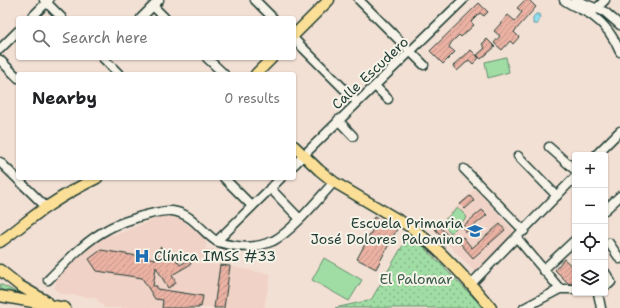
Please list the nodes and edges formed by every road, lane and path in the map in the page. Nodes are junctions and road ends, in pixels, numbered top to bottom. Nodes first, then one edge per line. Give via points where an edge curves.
1 (255, 0) edge
2 (329, 0) edge
3 (359, 0) edge
4 (462, 0) edge
5 (564, 0) edge
6 (576, 0) edge
7 (605, 0) edge
8 (46, 1) edge
9 (156, 3) edge
10 (597, 8) junction
11 (589, 14) junction
12 (33, 16) edge
13 (60, 16) edge
14 (143, 16) edge
15 (164, 16) edge
16 (271, 16) edge
17 (620, 25) edge
18 (16, 33) edge
19 (296, 33) edge
20 (296, 41) edge
21 (0, 49) edge
22 (411, 52) junction
23 (620, 52) edge
24 (0, 60) edge
25 (105, 60) edge
26 (209, 60) edge
27 (270, 60) edge
28 (424, 65) dead end
29 (117, 72) edge
30 (222, 72) edge
31 (258, 72) edge
32 (16, 76) edge
33 (375, 86) junction
34 (388, 99) dead end
35 (357, 102) junction
36 (338, 120) junction
37 (620, 131) edge
38 (353, 136) dead end
39 (549, 147) dead end
40 (296, 148) edge
41 (599, 152) edge
42 (303, 156) junction
43 (518, 156) dead end
44 (0, 162) edge
45 (296, 162) edge
46 (572, 167) edge
47 (464, 168) dead end
48 (16, 178) edge
49 (18, 180) edge
50 (92, 180) edge
51 (226, 180) edge
52 (278, 180) edge
53 (572, 180) edge
54 (334, 182) junction
55 (270, 188) junction
56 (557, 196) junction
57 (608, 197) edge
58 (618, 199) edge
59 (252, 206) junction
60 (46, 207) junction
61 (608, 207) edge
62 (300, 219) junction
63 (524, 231) junction
64 (517, 238) junction
65 (217, 241) junction
66 (0, 242) edge
67 (572, 243) edge
68 (609, 243) dead end
69 (620, 259) edge
70 (0, 270) edge
71 (543, 270) junction
72 (48, 280) dead end
73 (471, 284) junction
74 (560, 289) junction
75 (572, 289) edge
76 (0, 296) edge
77 (599, 296) edge
78 (52, 305) junction
79 (65, 308) edge
80 (491, 308) edge
81 (524, 308) edge
82 (601, 308) edge

1 - 16 street
2 - 19 main road
3 - 22 street
4 - 22 street, Calle Escudero
5 - 11 street
6 - 10 street
7 - 10 street
8 - 12 street
8 - 13 street
9 - 14 street
9 - 15 street
10 - 11 street
10 - 17 street via 612,16
11 - 23 street via 606,27
18 - 21 street
20 - 35 street
22 - 28 street
22 - 33 street, Calle Escudero
24 - 32 street
25 - 29 street
26 - 30 street
27 - 31 main road
33 - 34 street
33 - 35 street, Calle Escudero
35 - 36 street, Calle Escudero
36 - 38 street
36 - 42 street, Calle Escudero
37 - 41 street
39 - 46 street
40 - 42 main road
42 - 45 street, Calle Escudero
42 - 54 main road
43 - 56 street
44 - 48 street
47 - 63 street
49 - 60 street
50 - 60 main road
51 - 59 street
52 - 55 street
53 - 56 street
54 - 62 street
54 - 73 main road via 412,228 441,252
55 - 59 street
55 - 62 street
56 - 63 street
57 - 58 street
58 - 61 street
59 - 65 street
60 - 66 main road
62 - 65 street via 282,235 261,245 229,245
63 - 64 street
64 - 71 street
64 - 73 street
65 - 72 street via 190,217 171,211 157,212 107,229 75,253
67 - 71 street
68 - 69 street
70 - 78 main road via 20,286
71 - 74 street
73 - 80 main road
74 - 75 street
74 - 81 street
76 - 78 main road
77 - 82 street
78 - 79 main road

